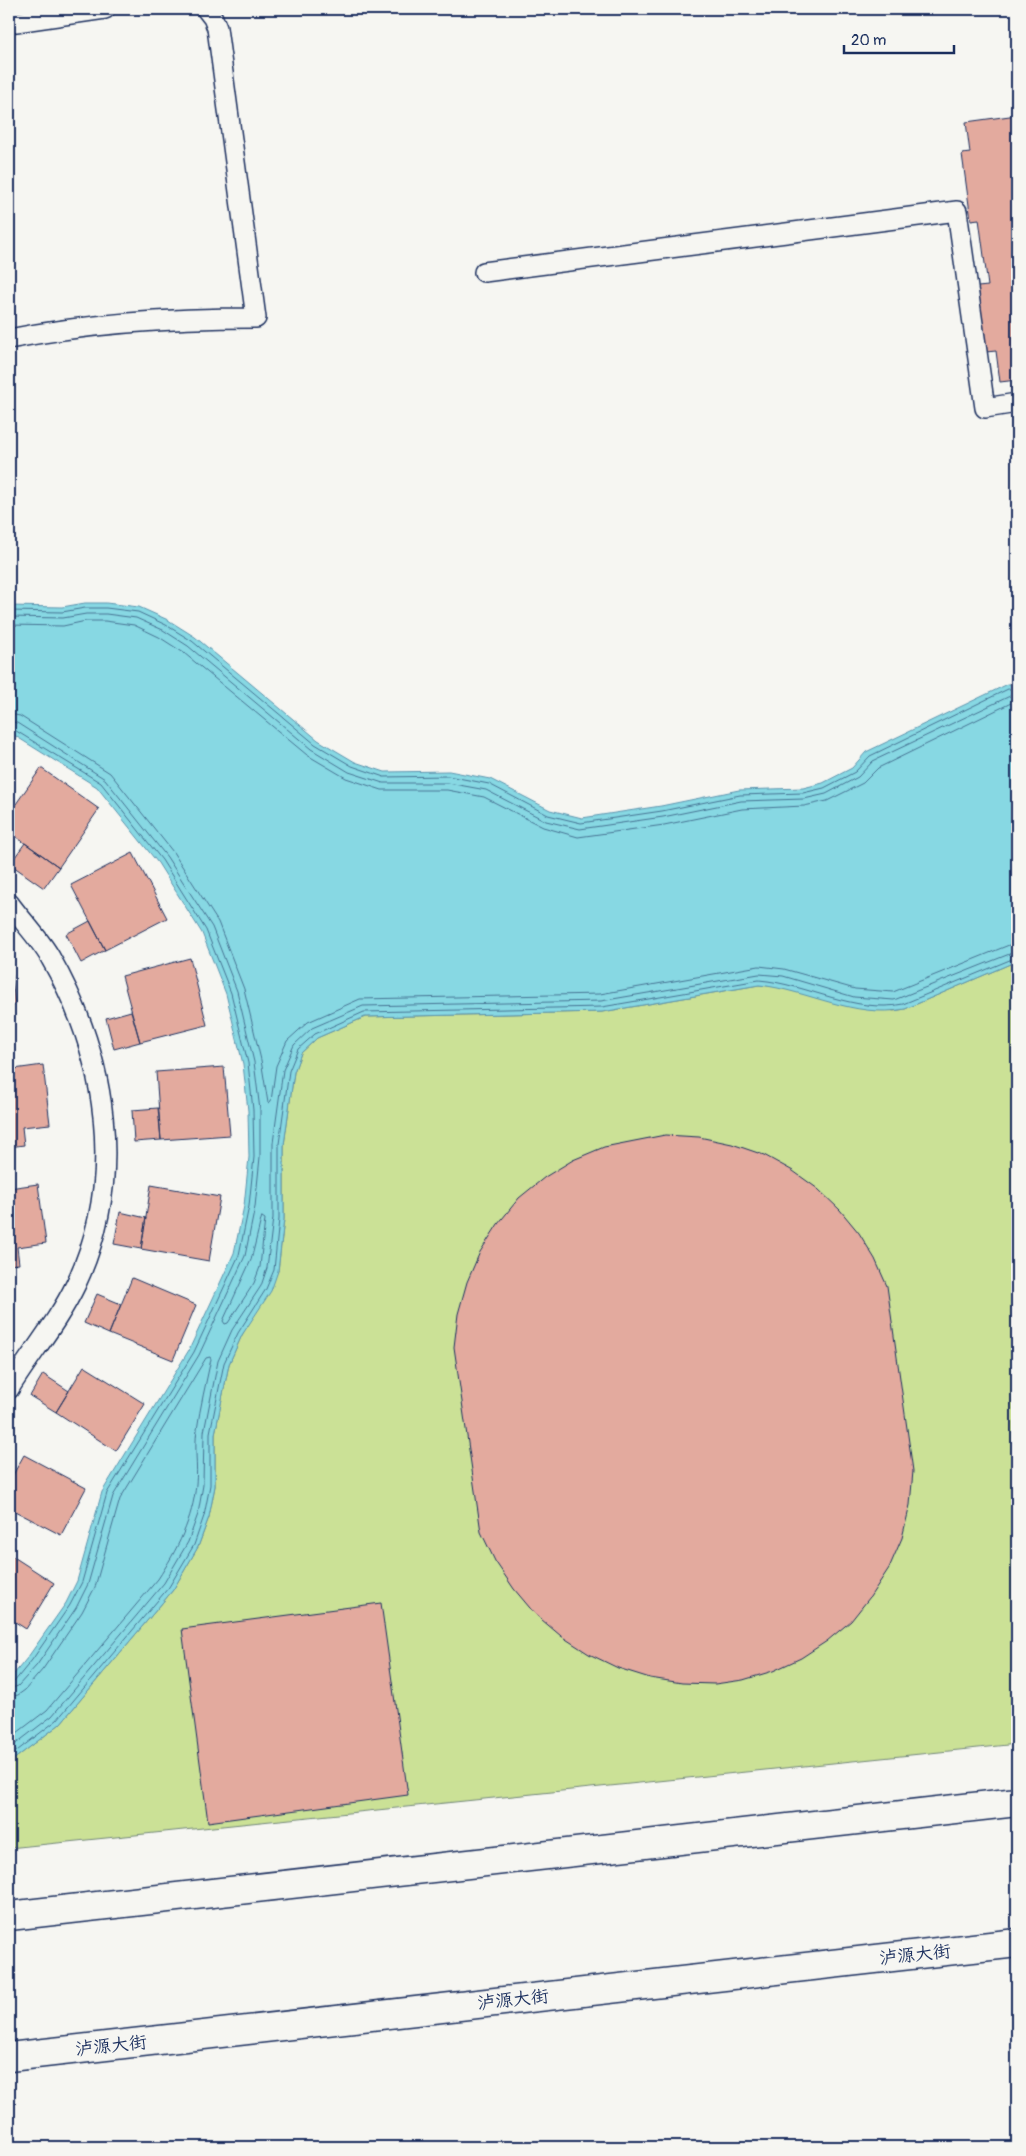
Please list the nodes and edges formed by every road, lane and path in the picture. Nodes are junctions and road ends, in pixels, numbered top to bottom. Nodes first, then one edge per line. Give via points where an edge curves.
1 (105, 9) edge
2 (206, 9) edge
3 (9, 23) edge
4 (484, 272) dead end
5 (9, 339) edge
6 (1017, 403) edge
7 (9, 903) edge
8 (9, 1389) edge
9 (1017, 1802) edge
10 (9, 1916) edge
11 (1017, 1944) edge
12 (9, 2057) edge

1 - 3 lane
2 - 5 lane via 217,28 256,318 92,325
4 - 6 lane via 957,211 985,408
7 - 8 lane via 49,955 88,1038 104,1115 106,1155 99,1215 76,1283 58,1319
9 - 10 main road
11 - 12 main road, 泸源大街

